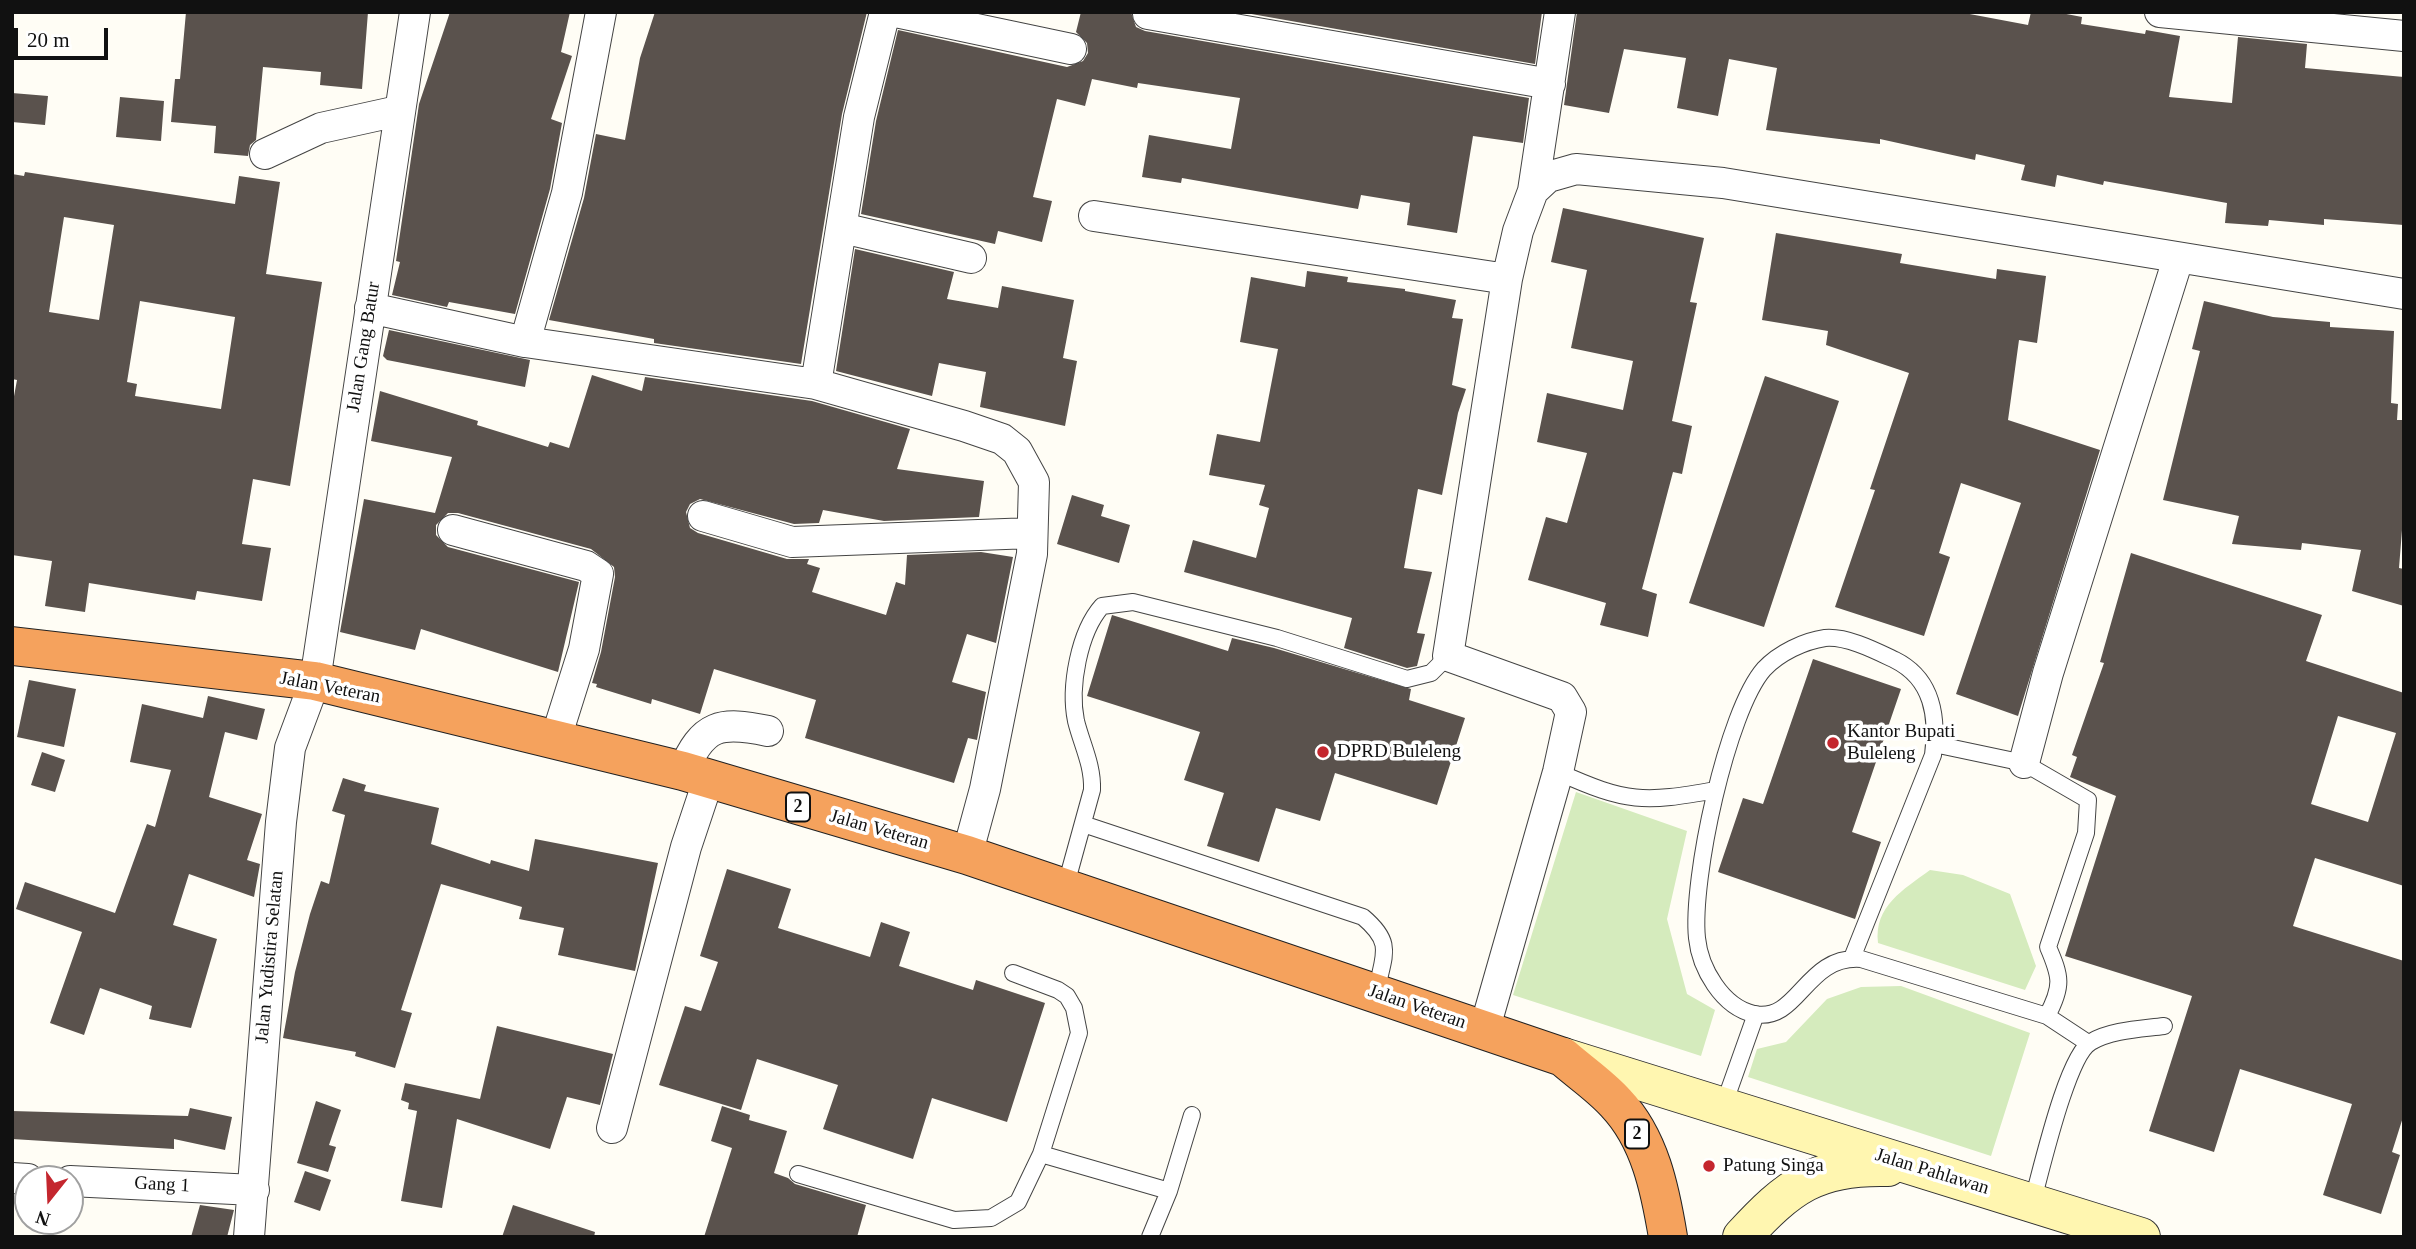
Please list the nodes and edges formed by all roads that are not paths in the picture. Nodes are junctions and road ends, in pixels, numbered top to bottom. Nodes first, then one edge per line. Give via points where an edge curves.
1 (415, 12) edge
2 (601, 12) edge
3 (885, 12) edge
4 (896, 12) edge
5 (1560, 12) edge
6 (2160, 12) edge
7 (1148, 14) dead end
8 (2404, 36) edge
9 (1071, 49) dead end
10 (1550, 84) junction
11 (398, 111) junction
12 (265, 154) dead end
13 (1533, 191) junction
14 (1094, 216) dead end
15 (842, 228) junction
16 (971, 258) dead end
17 (2178, 259) junction
18 (1507, 279) junction
19 (2404, 294) edge
20 (370, 308) junction
21 (525, 342) junction
22 (816, 384) junction
23 (703, 516) dead end
24 (453, 530) dead end
25 (1032, 533) junction
26 (12, 646) edge
27 (1448, 656) junction
28 (315, 681) junction
29 (768, 731) dead end
30 (555, 741) junction
31 (1934, 744) junction
32 (2024, 764) junction
33 (1558, 772) junction
34 (695, 776) junction
35 (1716, 790) junction
36 (1083, 824) junction
37 (967, 855) junction
38 (1065, 888) junction
39 (1852, 958) junction
40 (1013, 973) dead end
41 (1376, 993) junction
42 (1756, 1014) junction
43 (2047, 1016) junction
44 (2164, 1026) dead end
45 (1485, 1031) junction
46 (2088, 1043) junction
47 (1563, 1057) junction
48 (1723, 1107) junction
49 (1192, 1115) dead end
50 (612, 1128) dead end
51 (1041, 1154) junction
52 (1922, 1169) junction
53 (798, 1174) dead end
54 (84, 1182) edge
55 (254, 1190) junction
56 (1169, 1191) junction
57 (2032, 1202) junction
58 (249, 1237) edge
59 (1150, 1237) edge
60 (1668, 1237) edge
61 (1742, 1237) edge
62 (2141, 1237) edge

1 - 11 street, Jalan Gang Batur
2 - 21 street via 567,193
3 - 15 street via 859,117
4 - 9 street
5 - 10 street
6 - 8 street
7 - 10 street
10 - 13 street
11 - 12 street via 321,128
11 - 20 street, Jalan Gang Batur
13 - 17 street via 1548,177 1576,169 1723,183
13 - 18 street
14 - 18 street
15 - 16 street
15 - 22 street
17 - 19 street
17 - 32 street via 2041,696
18 - 27 street
20 - 21 street
20 - 28 street, Jalan Gang Batur
21 - 22 street
22 - 25 street via 1002,439 1028,465 1034,482
23 - 25 street via 792,542
24 - 30 street via 586,566 598,574 584,649
25 - 37 street via 1016,643
26 - 28 highway, Jalan Veteran / 2
27 - 33 street via 1562,697 1571,723
27 - 36 lane via 1431,673 1407,680 1277,638 1133,602 1102,606 1085,634 1074,702 1093,773
28 - 30 highway, Jalan Veteran / 2
28 - 55 street, Jalan Yudistira Selatan via 290,748 258,1091
29 - 34 street via 735,724 711,730 694,746
30 - 34 highway, Jalan Veteran / 2
31 - 32 lane
31 - 35 lane via 1933,708 1916,675 1856,644 1814,640 1787,651 1765,669 1748,697
31 - 39 lane
32 - 43 lane via 2088,800 2086,833 2048,947 2059,973 2059,994
33 - 35 lane via 1628,799 1660,800
33 - 45 street
34 - 37 highway, Jalan Veteran / 2
34 - 50 street via 686,847
35 - 42 lane via 1707,828 1697,938 1700,955 1712,981 1734,1005
36 - 38 lane
36 - 41 lane via 1363,916 1380,932 1385,946
37 - 38 highway, Jalan Veteran / 2
38 - 41 highway, Jalan Veteran / 2
39 - 42 lane via 1829,964 1782,1009
39 - 43 lane
40 - 51 lane via 1058,990 1074,1008 1078,1021 1079,1033
41 - 45 highway, Jalan Veteran / 2
42 - 48 lane
43 - 46 lane
44 - 46 lane
45 - 47 highway, Jalan Veteran / 2
46 - 57 lane via 2070,1076
47 - 48 main road, Jalan Veteran
47 - 60 highway, 2 via 1616,1103 1635,1130 1656,1176
48 - 52 main road, Jalan Pahlawan
49 - 56 lane
51 - 53 lane via 1018,1202 974,1222
51 - 56 lane
52 - 57 main road, Jalan Pahlawan
52 - 61 main road via 1858,1166 1818,1176 1778,1200
54 - 55 street, Gang 1
55 - 58 street, Jalan Yudistira Selatan
56 - 59 lane
57 - 62 main road, Jalan Pahlawan

